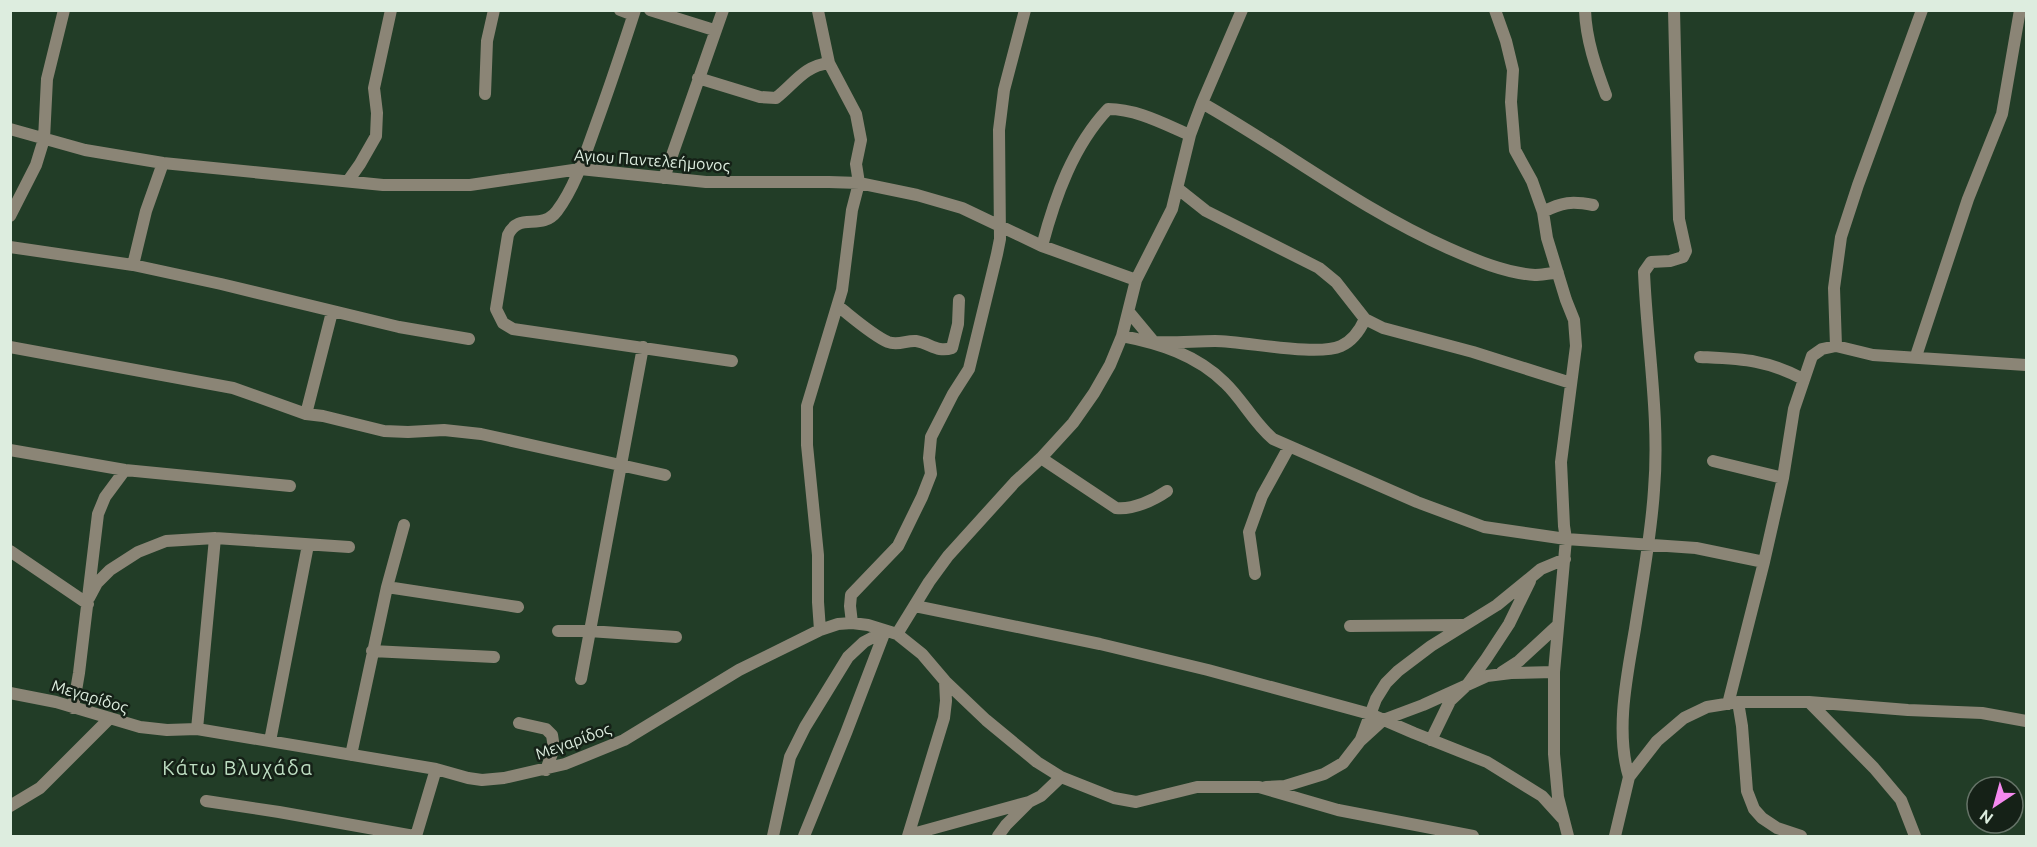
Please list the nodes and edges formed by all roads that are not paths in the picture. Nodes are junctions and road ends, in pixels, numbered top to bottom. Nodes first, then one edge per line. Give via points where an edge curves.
1 (64, 10) edge
2 (391, 10) edge
3 (494, 10) edge
4 (620, 10) edge
5 (650, 10) edge
6 (723, 10) edge
7 (1025, 10) edge
8 (1242, 10) edge
9 (1495, 10) edge
10 (1585, 10) edge
11 (1674, 10) edge
12 (1922, 10) edge
13 (2020, 10) edge
14 (818, 11) edge
15 (634, 13) edge
16 (714, 30) junction
17 (829, 63) junction
18 (698, 78) junction
19 (484, 94) dead end
20 (1606, 95) dead end
21 (1202, 103) junction
22 (10, 129) edge
23 (1190, 135) junction
24 (44, 140) junction
25 (163, 164) junction
26 (580, 169) junction
27 (664, 178) junction
28 (348, 181) junction
29 (859, 183) junction
30 (1177, 188) junction
31 (1593, 205) dead end
32 (1543, 212) junction
33 (11, 213) edge
34 (999, 226) junction
35 (1042, 246) junction
36 (10, 247) edge
37 (133, 265) junction
38 (1558, 273) junction
39 (1136, 280) junction
40 (959, 300) dead end
41 (838, 306) junction
42 (332, 312) junction
43 (1129, 312) junction
44 (1365, 320) junction
45 (1122, 336) junction
46 (470, 339) dead end
47 (1154, 342) junction
48 (1836, 346) junction
49 (10, 347) edge
50 (643, 347) junction
51 (1916, 356) junction
52 (1700, 357) dead end
53 (732, 361) dead end
54 (2026, 365) edge
55 (1803, 379) junction
56 (1571, 383) junction
57 (306, 414) junction
58 (1289, 447) junction
59 (10, 450) edge
60 (1041, 458) junction
61 (1713, 461) dead end
62 (622, 467) junction
63 (125, 470) junction
64 (665, 475) dead end
65 (1783, 478) junction
66 (290, 486) dead end
67 (1167, 491) dead end
68 (404, 525) dead end
69 (215, 538) junction
70 (1566, 539) junction
71 (1648, 544) junction
72 (308, 545) junction
73 (349, 547) dead end
74 (10, 551) edge
75 (1565, 558) junction
76 (1764, 562) junction
77 (1255, 574) dead end
78 (1532, 577) junction
79 (387, 587) junction
80 (88, 601) junction
81 (915, 606) junction
82 (518, 607) dead end
83 (852, 623) junction
84 (1465, 625) junction
85 (1558, 625) junction
86 (1350, 626) dead end
87 (820, 630) junction
88 (558, 631) dead end
89 (589, 631) junction
90 (891, 633) junction
91 (676, 637) dead end
92 (372, 651) junction
93 (494, 657) dead end
94 (1554, 672) junction
95 (1498, 674) junction
96 (581, 679) dead end
97 (945, 681) junction
98 (1467, 685) junction
99 (10, 693) edge
100 (1809, 702) junction
101 (1733, 703) junction
102 (73, 708) junction
103 (1370, 714) junction
104 (109, 719) junction
105 (1383, 720) junction
106 (2026, 720) edge
107 (519, 723) dead end
108 (197, 729) junction
109 (1431, 740) junction
110 (270, 741) junction
111 (1360, 741) junction
112 (351, 755) junction
113 (436, 769) junction
114 (546, 770) junction
115 (1061, 777) junction
116 (1629, 777) junction
117 (1259, 788) junction
118 (206, 801) dead end
119 (1029, 802) junction
120 (10, 806) edge
121 (1564, 820) junction
122 (908, 836) edge
123 (415, 837) edge
124 (773, 837) edge
125 (804, 837) edge
126 (998, 837) edge
127 (1473, 837) edge
128 (1568, 837) edge
129 (1614, 837) edge
130 (1802, 837) edge
131 (1915, 837) edge

1 - 24 street via 47,79
2 - 28 street via 374,88 376,136
3 - 19 street via 487,41
4 - 15 street
5 - 16 street
6 - 16 street
7 - 34 street via 1009,67 999,130
8 - 21 street
9 - 32 street via 1513,70 1515,150
10 - 20 street via 1594,63
11 - 71 street via 1679,219 1686,251 1683,257 1651,262 1644,272 1656,464
12 - 48 street via 1840,237 1834,288
13 - 51 street via 2002,114 1964,210
14 - 17 street
15 - 26 street
16 - 18 street
17 - 18 street via 815,65 776,98 760,97
17 - 29 street via 856,114 861,140 856,164
18 - 27 street
21 - 23 street
21 - 38 street via 1367,208 1427,239 1494,266 1535,275
22 - 24 street, Αγιου Παντελεήμονος
23 - 30 street
23 - 35 street via 1146,117 1108,110 1095,124 1067,174
24 - 25 street, Αγιου Παντελεήμονος
24 - 33 street via 26,188
25 - 28 street, Αγιου Παντελεήμονος
25 - 37 street
26 - 27 street, Αγιου Παντελεήμονος
26 - 28 street, Αγιου Παντελεήμονος via 470,184 383,185
26 - 50 street via 557,212 546,220 512,227 496,309 503,323 513,329
27 - 29 street, Αγιου Παντελεήμονος
29 - 34 street, Αγιου Παντελεήμονος via 962,208
29 - 41 street
30 - 39 street via 1172,209
30 - 44 street via 1206,211 1319,268 1336,282
31 - 32 street via 1574,202
32 - 38 street
34 - 35 street, Αγιου Παντελεήμονος
34 - 83 street via 997,254 969,369 931,437 931,474 898,546 851,595
35 - 39 street, Αγιου Παντελεήμονος
36 - 37 street
37 - 42 street
38 - 56 street via 1574,320 1576,346
39 - 43 street
40 - 41 street via 955,341 952,348 945,350 916,341 889,342
41 - 87 street via 807,406
42 - 46 street
42 - 57 street
43 - 45 street
43 - 47 street
44 - 47 street via 1349,341 1323,350 1216,341
44 - 56 street
45 - 47 street
45 - 60 street via 1094,393
47 - 58 street via 1207,367 1227,384 1261,428
48 - 51 street via 1873,355
48 - 55 street via 1822,349 1812,357
49 - 57 street via 233,388
50 - 53 street
50 - 62 street
51 - 54 street
52 - 55 street via 1772,364
55 - 65 street
56 - 70 street via 1562,462
57 - 62 street via 384,431 481,434
58 - 70 street via 1484,527
58 - 77 street via 1262,496 1249,532
59 - 63 street
60 - 67 street via 1116,508 1140,504
60 - 81 street via 948,556
61 - 65 street
62 - 64 street
62 - 89 street
63 - 66 street
63 - 80 street via 98,514
65 - 76 street
68 - 79 street
69 - 72 street
69 - 80 street via 166,541 138,552 110,570 97,583
69 - 108 street
70 - 71 street
70 - 75 street
71 - 76 street via 1696,548
71 - 116 street via 1625,694 1623,744
72 - 73 street
72 - 110 street
74 - 80 street
75 - 78 street
75 - 85 street
76 - 101 street
78 - 84 street
78 - 98 street via 1509,624
79 - 82 street
79 - 92 street
80 - 102 street
81 - 90 street
81 - 103 street via 1122,650
83 - 87 street, Μεγαρίδος
83 - 90 street, Μεγαρίδος
84 - 86 street
84 - 103 street via 1398,671 1386,683
85 - 94 street
85 - 95 street via 1519,661
87 - 114 street, Μεγαρίδος via 739,670 624,740
88 - 89 street
89 - 91 street
89 - 96 street
90 - 97 street, Μεγαρίδος via 922,654
90 - 124 street via 864,642 848,657 805,726 790,757
90 - 125 street
92 - 93 street
92 - 112 street
94 - 95 street
94 - 121 street via 1554,754 1557,796
95 - 98 street
97 - 115 street, Μεγαρίδος via 1013,743
97 - 122 street via 944,718
98 - 105 street
98 - 109 street via 1450,701
99 - 102 street, Μεγαρίδος
100 - 101 street
100 - 106 street via 1982,713
100 - 131 street via 1901,800
101 - 116 street via 1707,707 1684,718 1657,741
101 - 130 street via 1742,726 1747,791 1754,808 1777,828
102 - 104 street, Μεγαρίδος
103 - 105 street
103 - 111 street
104 - 108 street, Μεγαρίδος via 140,728
104 - 120 street via 40,788
105 - 109 street
105 - 111 street
107 - 114 street via 546,729 552,735 554,748
108 - 110 street, Μεγαρίδος
109 - 121 street via 1487,762 1517,780 1542,796
110 - 112 street, Μεγαρίδος
111 - 117 street via 1343,763 1324,774 1285,786
112 - 113 street, Μεγαρίδος
113 - 114 street, Μεγαρίδος via 482,780
113 - 123 street
115 - 117 street, Μεγαρίδος via 1114,798 1136,802 1197,787
115 - 119 street
116 - 129 street
117 - 127 street via 1338,810
118 - 123 street
119 - 122 street
119 - 126 street
121 - 128 street

